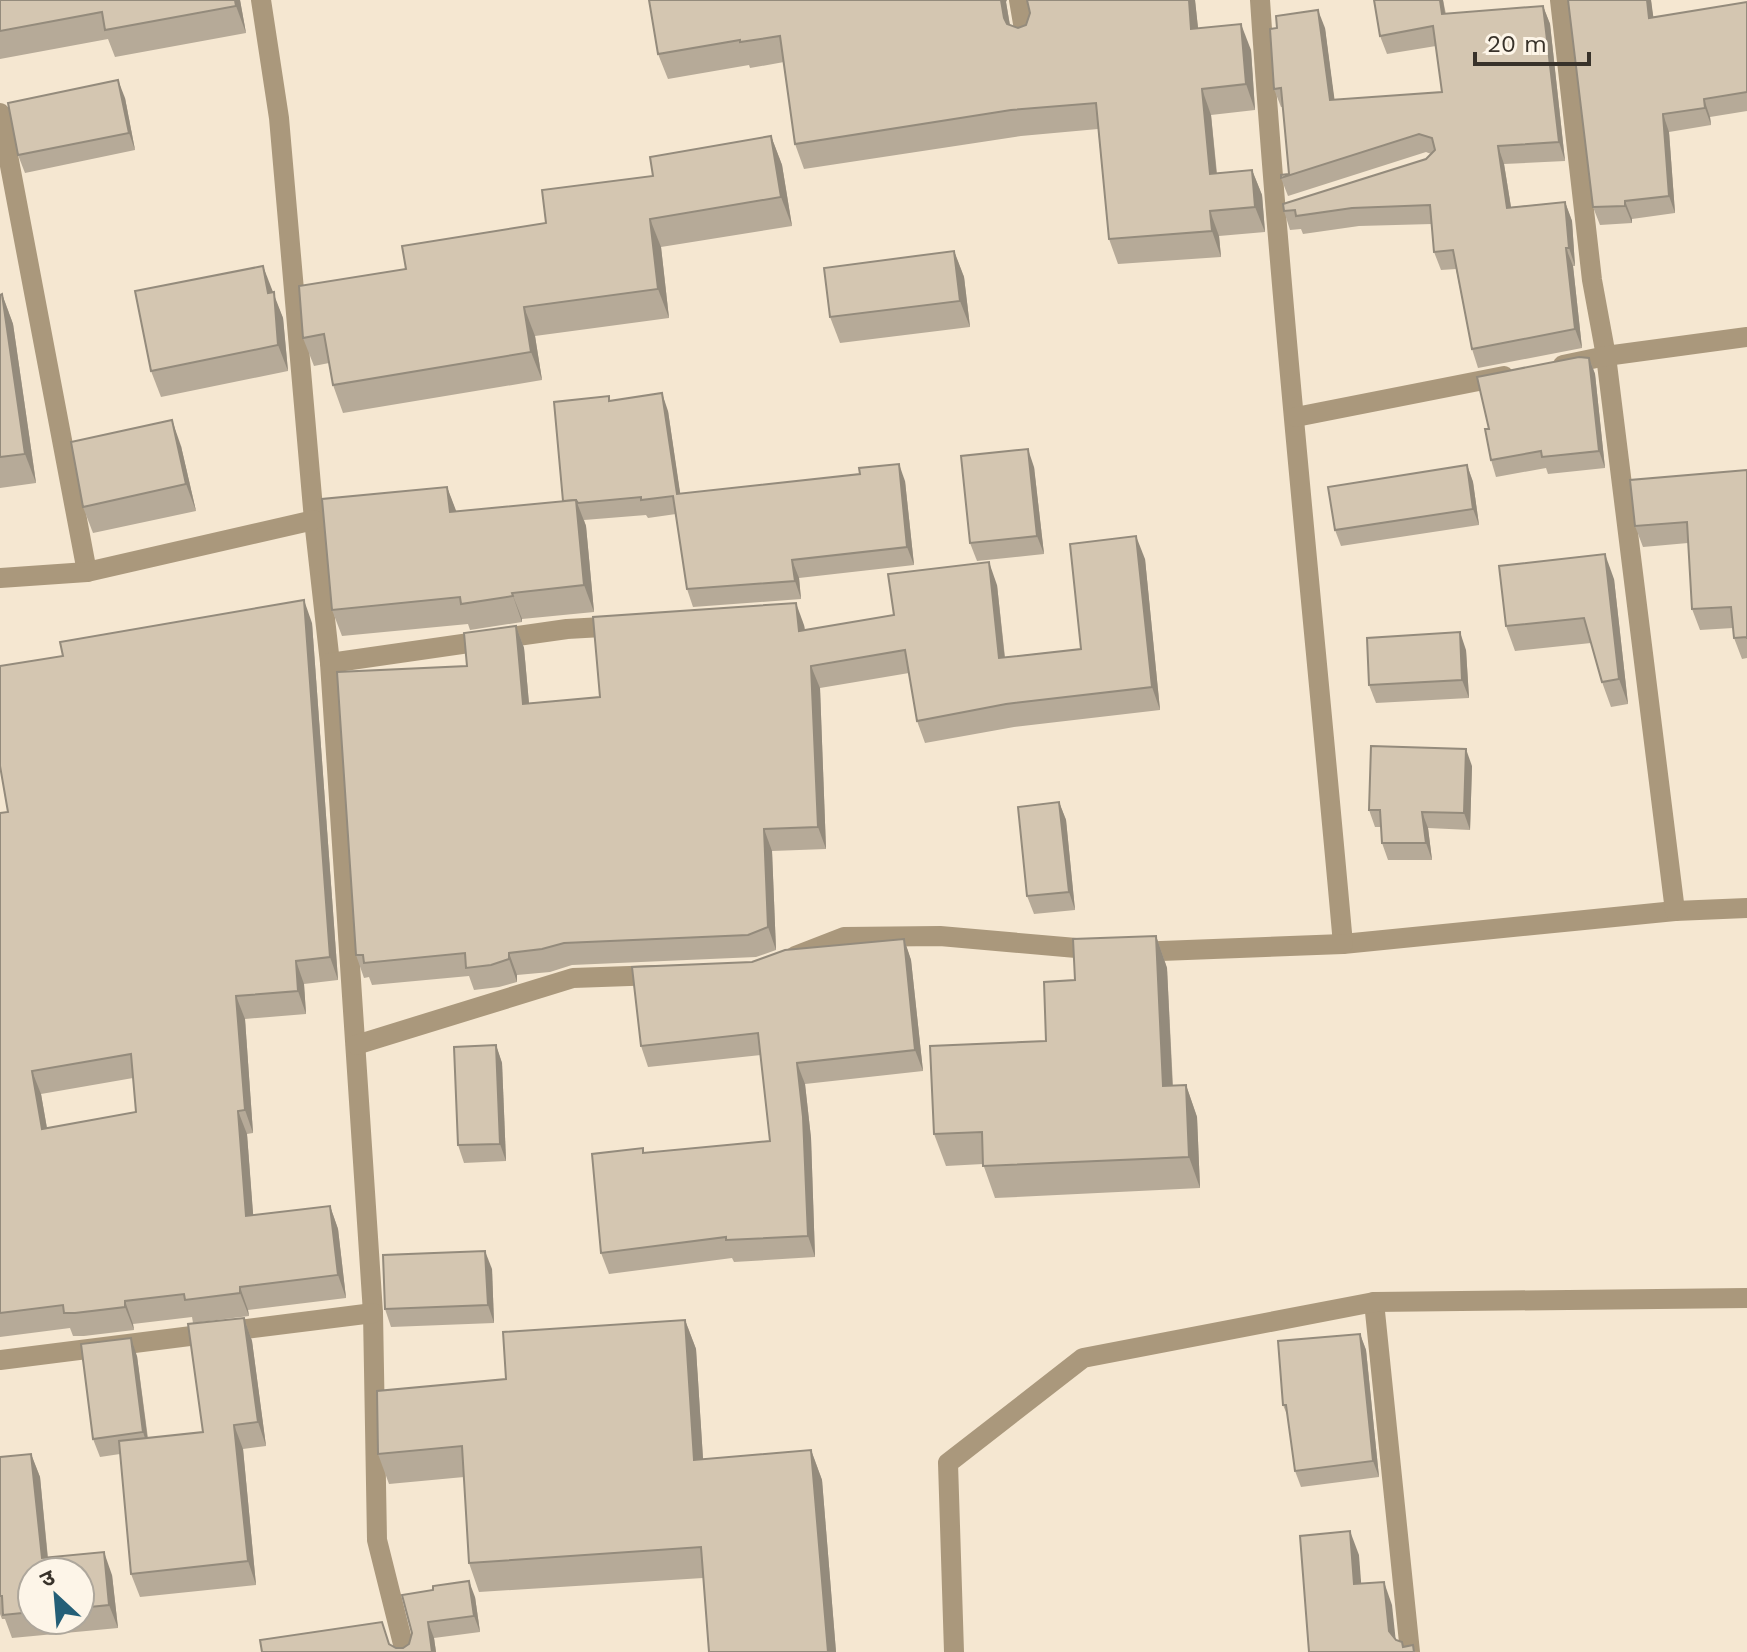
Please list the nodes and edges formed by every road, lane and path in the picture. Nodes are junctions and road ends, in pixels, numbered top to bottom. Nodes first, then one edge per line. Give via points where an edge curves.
1 (261, 0) edge
2 (1019, 0) edge
3 (1260, 0) edge
4 (1560, 0) edge
5 (1026, 41) edge
6 (0, 113) edge
7 (1303, 205) edge
8 (1274, 214) junction
9 (1747, 337) edge
10 (1606, 356) junction
11 (1296, 417) junction
12 (314, 520) junction
13 (87, 572) junction
14 (0, 578) edge
15 (646, 624) edge
16 (330, 663) junction
17 (1747, 908) edge
18 (1675, 911) junction
19 (1343, 944) junction
20 (773, 965) edge
21 (681, 974) edge
22 (356, 1045) junction
23 (1747, 1298) edge
24 (1374, 1302) junction
25 (373, 1313) junction
26 (0, 1360) edge
27 (405, 1652) edge
28 (954, 1652) edge
29 (1410, 1652) edge

1 - 12 street via 280,134
2 - 5 street
3 - 8 street
4 - 10 street via 1592,280
6 - 13 street
7 - 8 street
8 - 11 street
9 - 10 street
10 - 11 street
10 - 18 street
11 - 19 street
12 - 13 street
12 - 16 street
13 - 14 street
15 - 16 street via 567,629
16 - 22 street
17 - 18 street
18 - 19 street
19 - 20 street via 1127,952 940,936 844,937
21 - 22 street via 573,978
22 - 25 street
23 - 24 street
24 - 28 street via 1083,1358 948,1463
24 - 29 street
25 - 26 street
25 - 27 street via 377,1540

